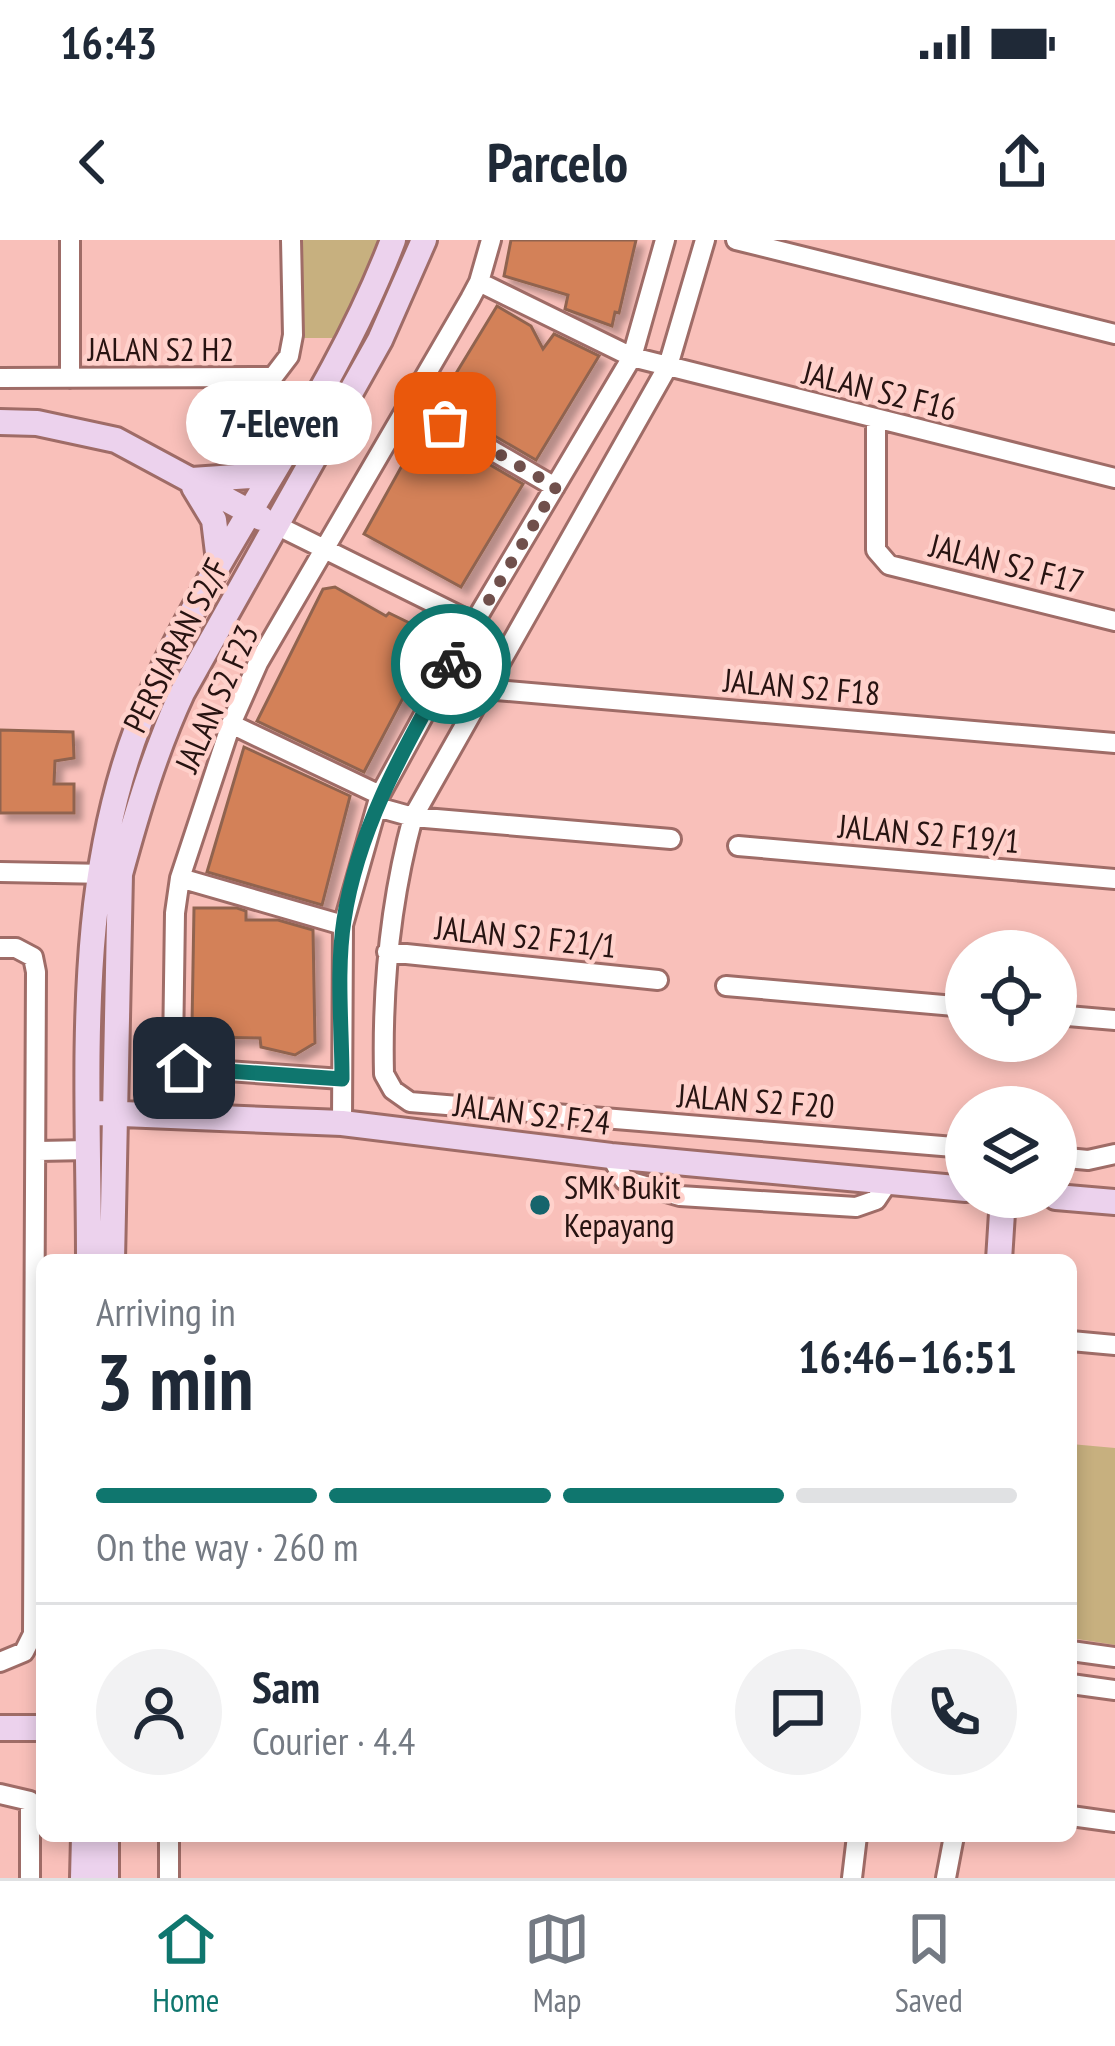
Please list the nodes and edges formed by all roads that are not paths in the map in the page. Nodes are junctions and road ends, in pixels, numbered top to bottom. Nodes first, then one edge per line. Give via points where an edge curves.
1 (70, 240) edge
2 (291, 240) edge
3 (393, 240) edge
4 (424, 240) edge
5 (490, 240) edge
6 (665, 240) edge
7 (705, 240) edge
8 (736, 240) edge
9 (479, 282) junction
10 (1115, 334) edge
11 (632, 357) junction
12 (668, 366) junction
13 (0, 378) edge
14 (70, 378) junction
15 (409, 402) junction
16 (0, 422) edge
17 (876, 422) junction
18 (281, 455) junction
19 (1115, 478) edge
20 (189, 480) junction
21 (556, 487) junction
22 (249, 512) junction
23 (274, 524) junction
24 (325, 547) junction
25 (219, 561) junction
26 (1115, 621) edge
27 (474, 623) junction
28 (484, 689) junction
29 (231, 724) junction
30 (1115, 743) edge
31 (379, 801) junction
32 (413, 817) junction
33 (671, 839) dead end
34 (739, 846) dead end
35 (0, 872) edge
36 (109, 874) junction
37 (180, 878) junction
38 (1115, 879) edge
39 (343, 925) junction
40 (0, 948) edge
41 (387, 952) junction
42 (658, 980) dead end
43 (726, 986) dead end
44 (945, 1005) edge
45 (1077, 1017) edge
46 (1115, 1020) edge
47 (342, 1079) junction
48 (101, 1114) junction
49 (647, 1122) junction
50 (342, 1123) junction
51 (945, 1146) edge
52 (89, 1150) junction
53 (38, 1151) junction
54 (1115, 1154) edge
55 (611, 1156) junction
56 (644, 1158) junction
57 (1077, 1159) edge
58 (888, 1182) junction
59 (945, 1187) edge
60 (1077, 1199) edge
61 (1115, 1202) edge
62 (1002, 1218) edge
63 (38, 1254) edge
64 (89, 1254) edge
65 (112, 1254) edge
66 (999, 1254) edge
67 (1077, 1342) edge
68 (1115, 1345) edge
69 (36, 1546) edge
70 (1077, 1652) edge
71 (1115, 1657) edge
72 (0, 1661) edge
73 (1077, 1685) edge
74 (1115, 1690) edge
75 (0, 1727) edge
76 (36, 1728) edge
77 (0, 1794) edge
78 (1077, 1817) edge
79 (1115, 1822) edge
80 (83, 1842) edge
81 (106, 1842) edge
82 (169, 1842) edge
83 (856, 1842) edge
84 (953, 1842) edge
85 (30, 1878) edge
86 (83, 1878) edge
87 (106, 1878) edge
88 (169, 1878) edge
89 (851, 1878) edge
90 (946, 1878) edge

1 - 14 street
2 - 14 street, JALAN S2 H2 via 293,334 289,356 272,377
3 - 18 main road, PERSIARAN S2/F via 348,340
4 - 23 main road, PERSIARAN S2/F via 380,340
5 - 9 street, JALAN S2 F23
6 - 11 street
7 - 12 street, JALAN S2 F20
8 - 10 street
9 - 11 street, JALAN S2 F16
9 - 15 street, JALAN S2 F23
11 - 12 street, JALAN S2 F16
11 - 21 street
12 - 17 street, JALAN S2 F16
12 - 28 street, JALAN S2 F20
13 - 14 street, JALAN S2 H2
15 - 21 street
15 - 24 street, JALAN S2 F23
16 - 20 main road via 116,440
17 - 19 street, JALAN S2 F16
17 - 26 street, JALAN S2 F17 via 881,559
18 - 20 main road via 250,476
18 - 22 main road, PERSIARAN S2/F
20 - 22 main road
20 - 25 main road via 214,520
21 - 27 street
22 - 23 main road
22 - 25 main road, PERSIARAN S2/F
23 - 24 street
23 - 36 main road, PERSIARAN S2/F via 161,738
24 - 27 street
24 - 29 street, JALAN S2 F23
25 - 36 main road, PERSIARAN S2/F via 152,692 117,790
27 - 31 street
28 - 30 street, JALAN S2 F18
28 - 32 street, JALAN S2 F20
29 - 31 street
29 - 37 street, JALAN S2 F23
31 - 32 street
31 - 39 street
32 - 33 street
32 - 41 street, JALAN S2 F20
34 - 38 street, JALAN S2 F19/1
35 - 36 street
36 - 48 main road, PERSIARAN S2/F via 91,953
37 - 39 street
37 - 47 street, JALAN S2 F23 via 177,1063
39 - 47 street
40 - 53 street via 33,957 36,972
41 - 42 street, JALAN S2 F21/1
41 - 49 street, JALAN S2 F20 via 384,1075 410,1102
43 - 44 street
45 - 46 street
47 - 50 street
48 - 50 main road, JALAN S2 F24
48 - 52 main road, PERSIARAN S2/F
48 - 65 main road, PERSIARAN S2/F
49 - 51 street, JALAN S2 F20
49 - 56 street
50 - 55 main road, JALAN S2 F24
52 - 53 street
52 - 64 main road, PERSIARAN S2/F
53 - 63 street
54 - 57 street
55 - 56 main road, JALAN S2 F24
55 - 58 street via 624,1180 680,1196 856,1207 876,1200
56 - 58 main road, JALAN S2 F24
58 - 59 main road, JALAN S2 F24
60 - 61 main road
62 - 66 main road
67 - 68 street
69 - 72 street via 33,1634 23,1652
70 - 71 street
73 - 74 street
75 - 76 main road
77 - 85 street via 30,1801
78 - 79 street
80 - 86 main road
81 - 87 main road
82 - 88 street
83 - 89 street
84 - 90 street

